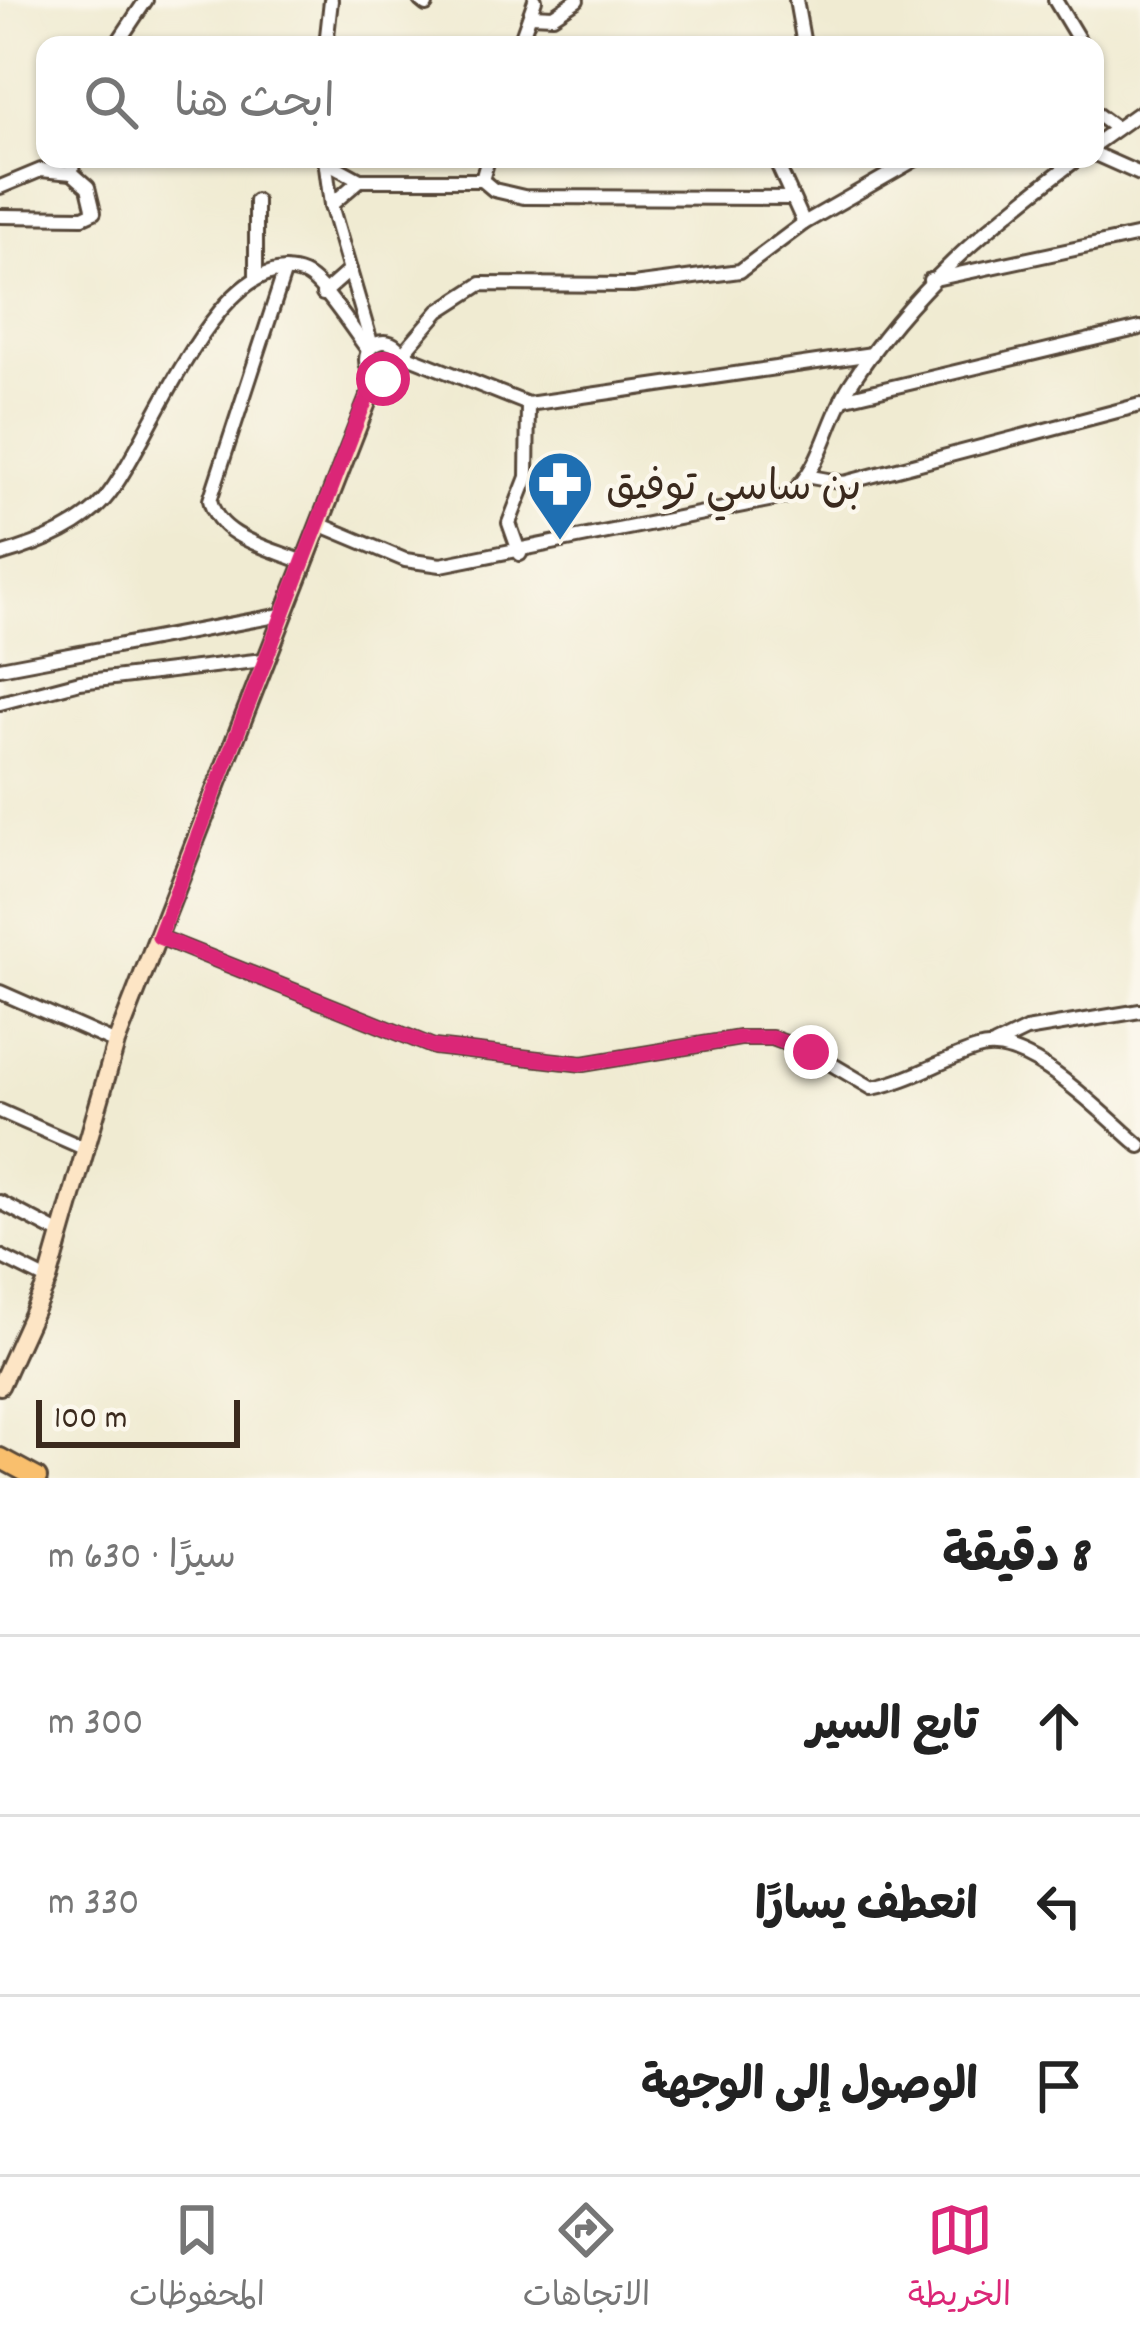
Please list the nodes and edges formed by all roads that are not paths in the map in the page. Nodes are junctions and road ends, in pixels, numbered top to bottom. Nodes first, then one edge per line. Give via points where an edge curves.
1 (146, 0) edge
2 (331, 0) edge
3 (578, 0) edge
4 (796, 0) edge
5 (1054, 0) edge
6 (533, 7) edge
7 (122, 36) edge
8 (327, 36) edge
9 (522, 36) edge
10 (802, 36) edge
11 (1076, 36) edge
12 (1140, 112) edge
13 (1104, 120) edge
14 (1114, 127) junction
15 (1104, 136) edge
16 (1104, 158) edge
17 (56, 168) edge
18 (73, 168) edge
19 (326, 168) edge
20 (339, 168) edge
21 (485, 168) edge
22 (778, 168) edge
23 (900, 168) edge
24 (1066, 168) edge
25 (1140, 174) edge
26 (482, 179) junction
27 (360, 180) junction
28 (0, 187) edge
29 (790, 198) junction
30 (256, 201) dead end
31 (331, 206) junction
32 (0, 216) edge
33 (804, 223) junction
34 (1140, 235) edge
35 (285, 270) junction
36 (350, 270) junction
37 (256, 275) junction
38 (928, 280) junction
39 (323, 294) junction
40 (1140, 328) edge
41 (370, 348) junction
42 (402, 354) junction
43 (872, 354) junction
44 (377, 377) junction
45 (842, 399) junction
46 (528, 404) junction
47 (1140, 405) edge
48 (811, 477) junction
49 (319, 524) junction
50 (520, 554) junction
51 (0, 555) edge
52 (303, 562) junction
53 (281, 616) junction
54 (263, 660) junction
55 (0, 668) edge
56 (0, 703) edge
57 (159, 937) junction
58 (0, 992) edge
59 (1140, 1011) edge
60 (116, 1043) junction
61 (995, 1046) junction
62 (0, 1111) edge
63 (1140, 1146) edge
64 (86, 1149) junction
65 (0, 1202) edge
66 (61, 1234) junction
67 (0, 1256) edge
68 (48, 1280) junction
69 (0, 1386) edge
70 (0, 1458) edge
71 (38, 1478) edge

1 - 7 street
2 - 8 street
3 - 6 street via 553,16
4 - 10 street
5 - 11 street
6 - 9 street
12 - 14 street
13 - 14 street
14 - 15 street
16 - 25 street
17 - 28 street
18 - 32 street via 94,212
19 - 31 street
20 - 27 street
21 - 26 street
22 - 29 street
23 - 33 street
24 - 38 street
26 - 27 street
26 - 29 street via 524,197
27 - 31 street
29 - 33 street
30 - 37 street
31 - 36 street
33 - 42 street via 740,271 633,285 481,284 439,311
34 - 38 street
35 - 37 street
35 - 39 street via 309,276
35 - 52 street via 210,500 230,530
36 - 39 street
36 - 41 street
37 - 51 street via 205,329 103,501 64,530
38 - 43 street
39 - 41 street
40 - 45 street
41 - 42 street via 387,341
41 - 44 street via 366,362
42 - 44 street via 399,371
42 - 46 street
43 - 45 street
43 - 46 street
44 - 49 street
45 - 48 street
46 - 50 street via 526,477 509,523
47 - 48 street via 844,483
48 - 50 street via 790,496
49 - 50 street via 405,560 441,566
49 - 52 street
52 - 53 street
53 - 54 street
53 - 55 street
54 - 56 street via 80,682
54 - 57 street
57 - 60 street
57 - 61 street via 434,1047 482,1055 583,1064 772,1038 872,1088
58 - 60 street
59 - 61 street via 1026,1030
60 - 64 street
61 - 63 street via 1051,1071
62 - 64 street
64 - 66 street
65 - 66 street
66 - 68 street
67 - 68 street
68 - 69 street
70 - 71 main road

